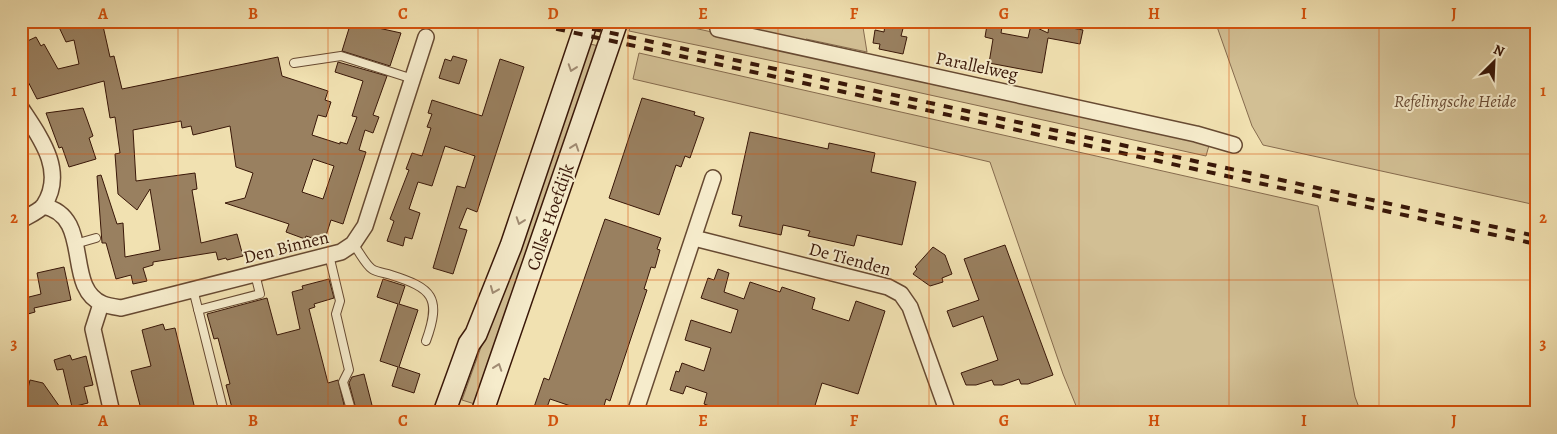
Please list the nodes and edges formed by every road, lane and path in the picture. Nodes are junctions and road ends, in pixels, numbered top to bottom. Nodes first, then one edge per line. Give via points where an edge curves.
1 (587, 21) edge
2 (618, 21) edge
3 (717, 21) edge
4 (426, 37) dead end
5 (294, 62) dead end
6 (413, 79) junction
7 (21, 108) edge
8 (1234, 146) dead end
9 (713, 178) dead end
10 (43, 206) junction
11 (21, 220) edge
12 (96, 238) dead end
13 (694, 238) junction
14 (75, 244) junction
15 (353, 244) junction
16 (329, 255) junction
17 (255, 274) junction
18 (193, 290) junction
19 (101, 304) junction
20 (198, 310) junction
21 (476, 334) junction
22 (426, 341) dead end
23 (112, 413) edge
24 (224, 413) edge
25 (352, 413) edge
26 (444, 413) edge
27 (453, 413) edge
28 (482, 413) edge
29 (635, 413) edge
30 (948, 413) edge

1 -> 21 main road, Collse Hoefdijk via 511,246
28 -> 2 main road, Collse Hoefdijk
3 - 8 street, Parallelweg via 718,29 1196,134
4 - 6 street, Den Binnen
5 - 6 lane via 341,56
6 - 15 street, Den Binnen via 366,226
7 - 10 street via 42,140 50,161 54,183
9 - 13 street
10 - 11 street
10 - 14 street via 53,208 70,224
12 - 14 lane
13 - 29 street
13 - 30 street, De Tienden via 888,287 901,294 910,307
14 - 19 street via 85,288
15 - 16 street, Den Binnen
15 - 22 lane via 372,269 418,284 428,294 434,306 434,319
16 - 17 street, Den Binnen
16 - 25 lane via 340,301 336,314 349,370 343,382
17 - 18 street, Den Binnen
17 - 20 lane via 260,294
18 - 19 street, Den Binnen via 121,308
18 - 20 lane
19 - 23 street via 94,329
20 - 24 lane
21 - 26 main road, Collse Hoefdijk via 469,344
21 - 27 main road, Collse Hoefdijk via 475,347

